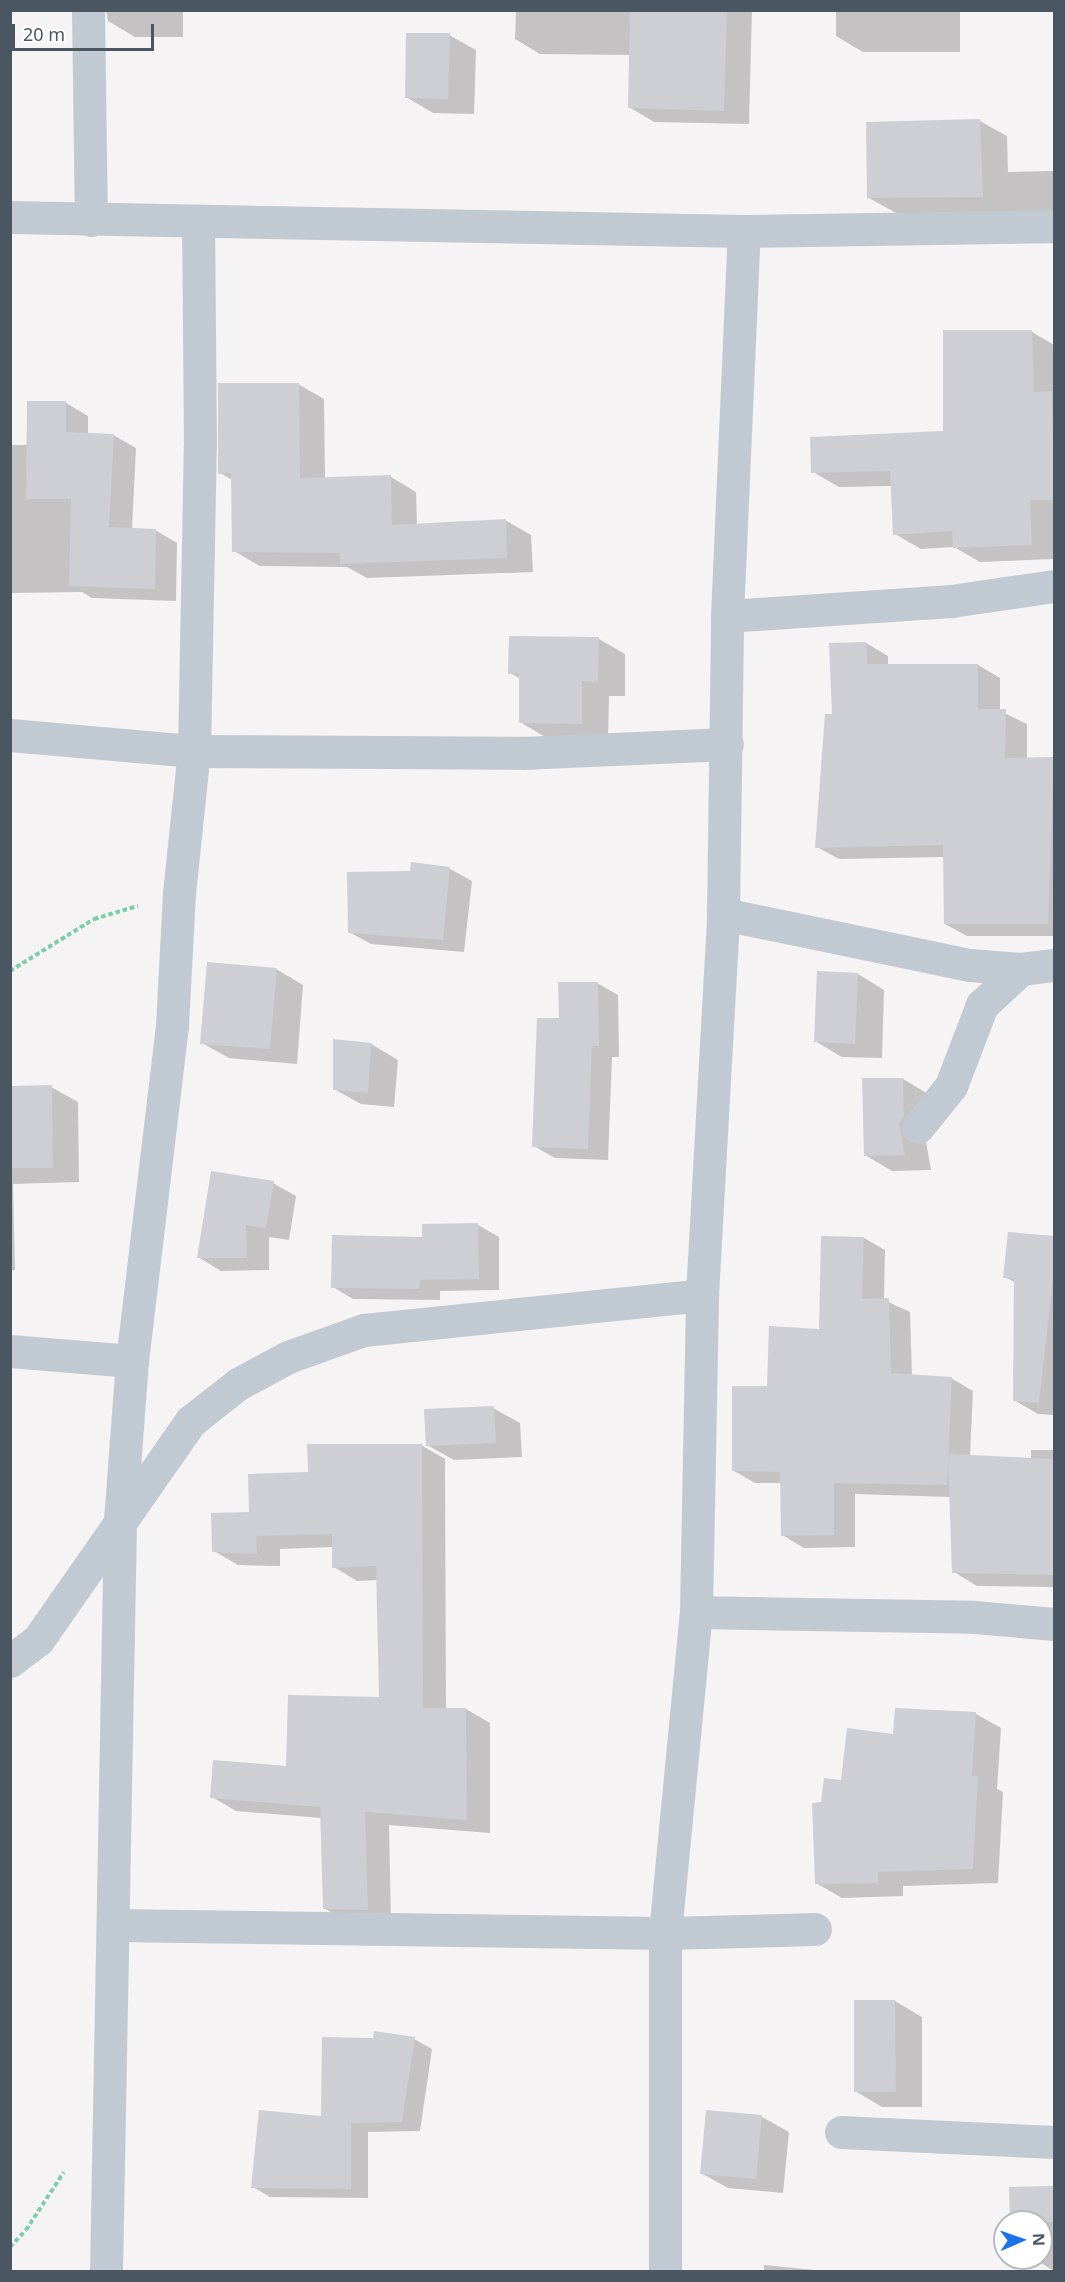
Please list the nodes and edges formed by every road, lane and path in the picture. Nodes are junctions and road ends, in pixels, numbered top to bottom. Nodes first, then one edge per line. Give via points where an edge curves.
1 (88, 10) edge
2 (10, 217) edge
3 (91, 220) junction
4 (198, 223) junction
5 (1054, 226) edge
6 (744, 231) junction
7 (1054, 586) edge
8 (727, 616) junction
9 (10, 735) edge
10 (727, 744) junction
11 (194, 751) junction
12 (179, 893) junction
13 (723, 914) junction
14 (1054, 965) edge
15 (1021, 969) junction
16 (10, 971) edge
17 (918, 1127) dead end
18 (702, 1295) junction
19 (10, 1351) edge
20 (132, 1361) junction
21 (120, 1520) junction
22 (696, 1612) junction
23 (1054, 1624) edge
24 (10, 1661) edge
25 (113, 1925) junction
26 (815, 1929) dead end
27 (666, 1933) junction
28 (841, 2132) dead end
29 (1054, 2142) edge
30 (65, 2170) dead end
31 (10, 2247) edge
32 (106, 2271) edge
33 (665, 2271) edge

1 - 3 street
2 - 3 street
3 - 4 street
4 - 6 street
4 - 11 street via 200,445
5 - 6 street
6 - 8 street
7 - 8 street via 951,601
8 - 10 street
9 - 11 street
10 - 11 street via 522,753
10 - 13 street
11 - 12 street
12 - 16 path via 94,919
12 - 20 street via 171,1026
13 - 15 street via 970,965
13 - 18 street
14 - 15 street
15 - 17 street via 982,1005 951,1086
18 - 21 street via 393,1326 331,1339 238,1384 191,1422
18 - 22 street
19 - 20 street
20 - 21 street
21 - 24 street via 38,1640
21 - 25 street
22 - 23 street via 974,1617
22 - 27 street
25 - 27 street
25 - 32 street
26 - 27 street
27 - 33 street
28 - 29 street
30 - 31 path via 26,2230

